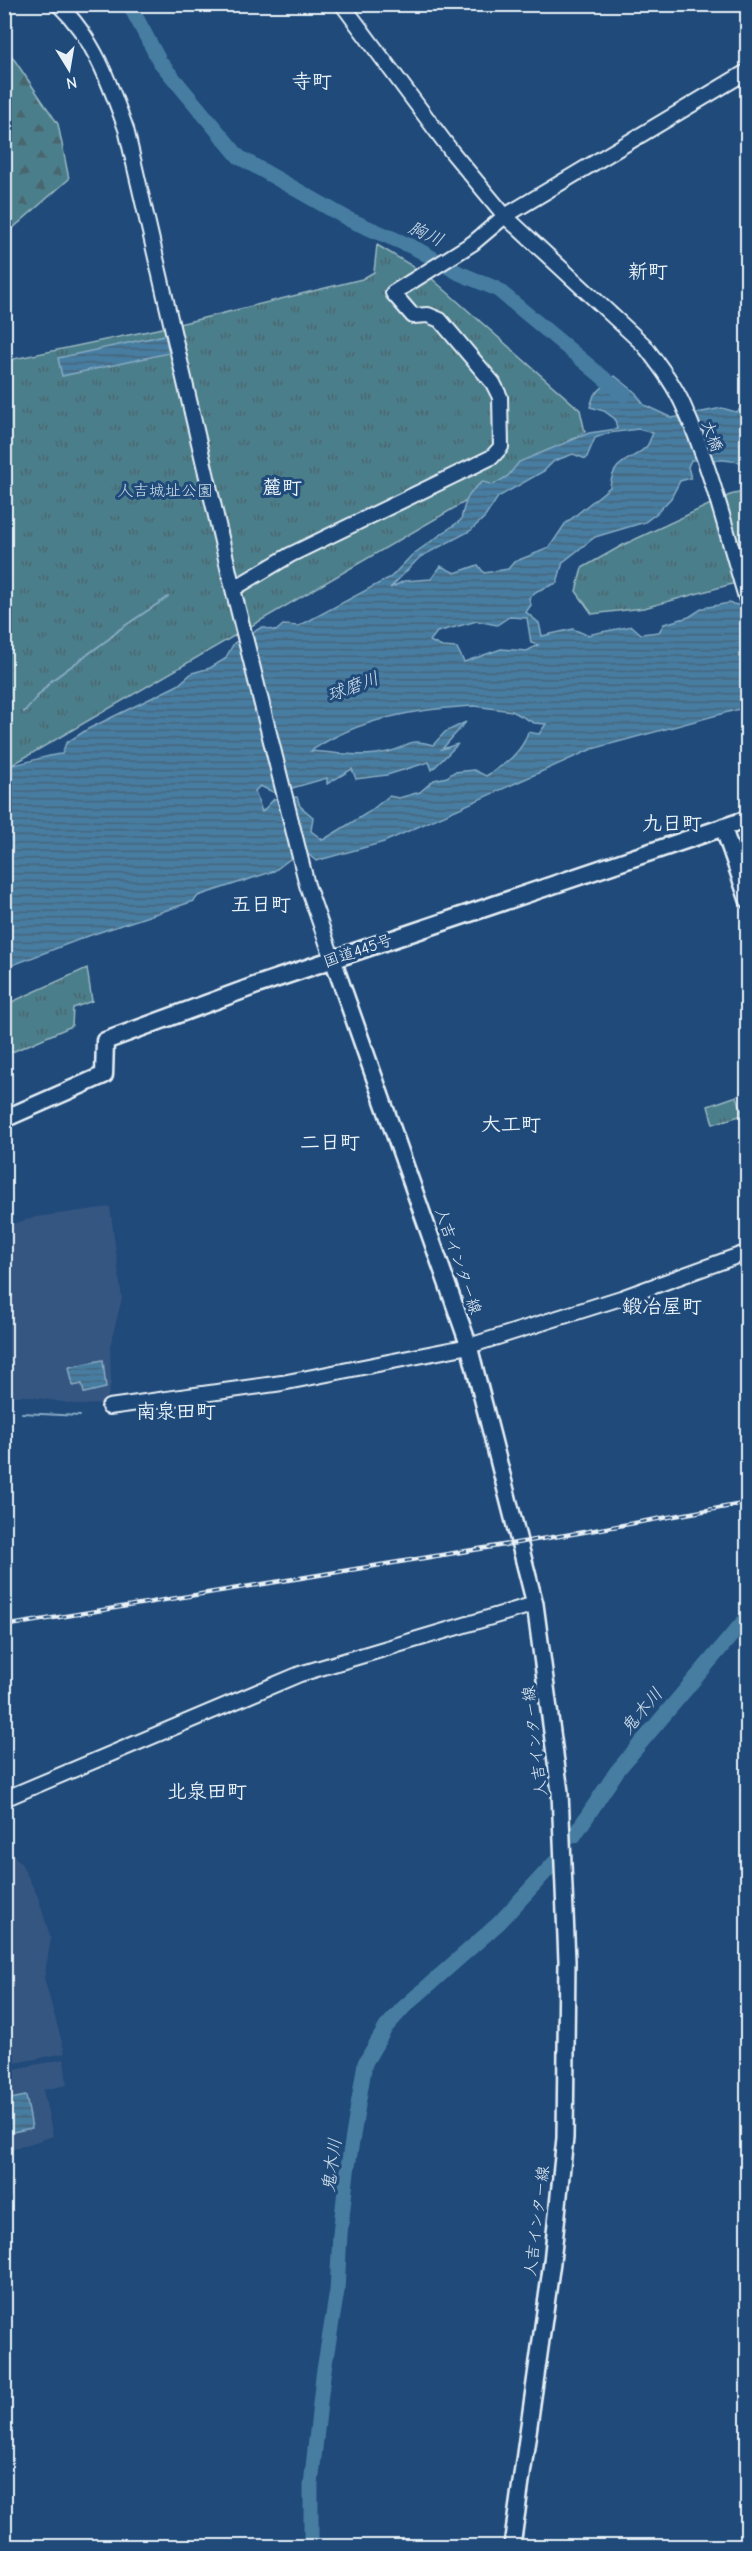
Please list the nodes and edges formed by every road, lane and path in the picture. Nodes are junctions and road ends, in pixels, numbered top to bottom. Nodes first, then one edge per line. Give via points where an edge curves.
1 (58, 4) edge
2 (342, 4) edge
3 (747, 71) edge
4 (505, 216) junction
5 (233, 589) junction
6 (747, 604) edge
7 (747, 819) edge
8 (723, 827) junction
9 (747, 900) edge
10 (333, 960) junction
11 (4, 1119) edge
12 (747, 1252) edge
13 (469, 1346) junction
14 (109, 1407) dead end
15 (535, 1604) junction
16 (4, 1799) edge
17 (513, 2547) edge

1 - 5 street via 74,19 105,70 126,129
2 - 4 street, 大橋 via 452,152
3 - 4 street
4 - 5 street via 474,243 393,293 413,316 428,315 440,320 493,383 500,397 501,447 492,457 290,555
4 - 6 street, 大橋 via 644,345 663,369 684,407 711,481
5 - 10 street via 306,877
7 - 8 highway, 国道445号
8 - 9 main road
8 - 10 highway, 国道445号
10 - 11 highway, 国道445号 via 105,1041 104,1075
10 - 13 main road, 人吉インター線
12 - 13 street via 621,1298
13 - 14 street via 282,1383
13 - 15 main road, 人吉インター線
15 - 16 street via 300,1674
15 - 17 main road, 人吉インター線 via 561,1814 567,1960 565,2138

